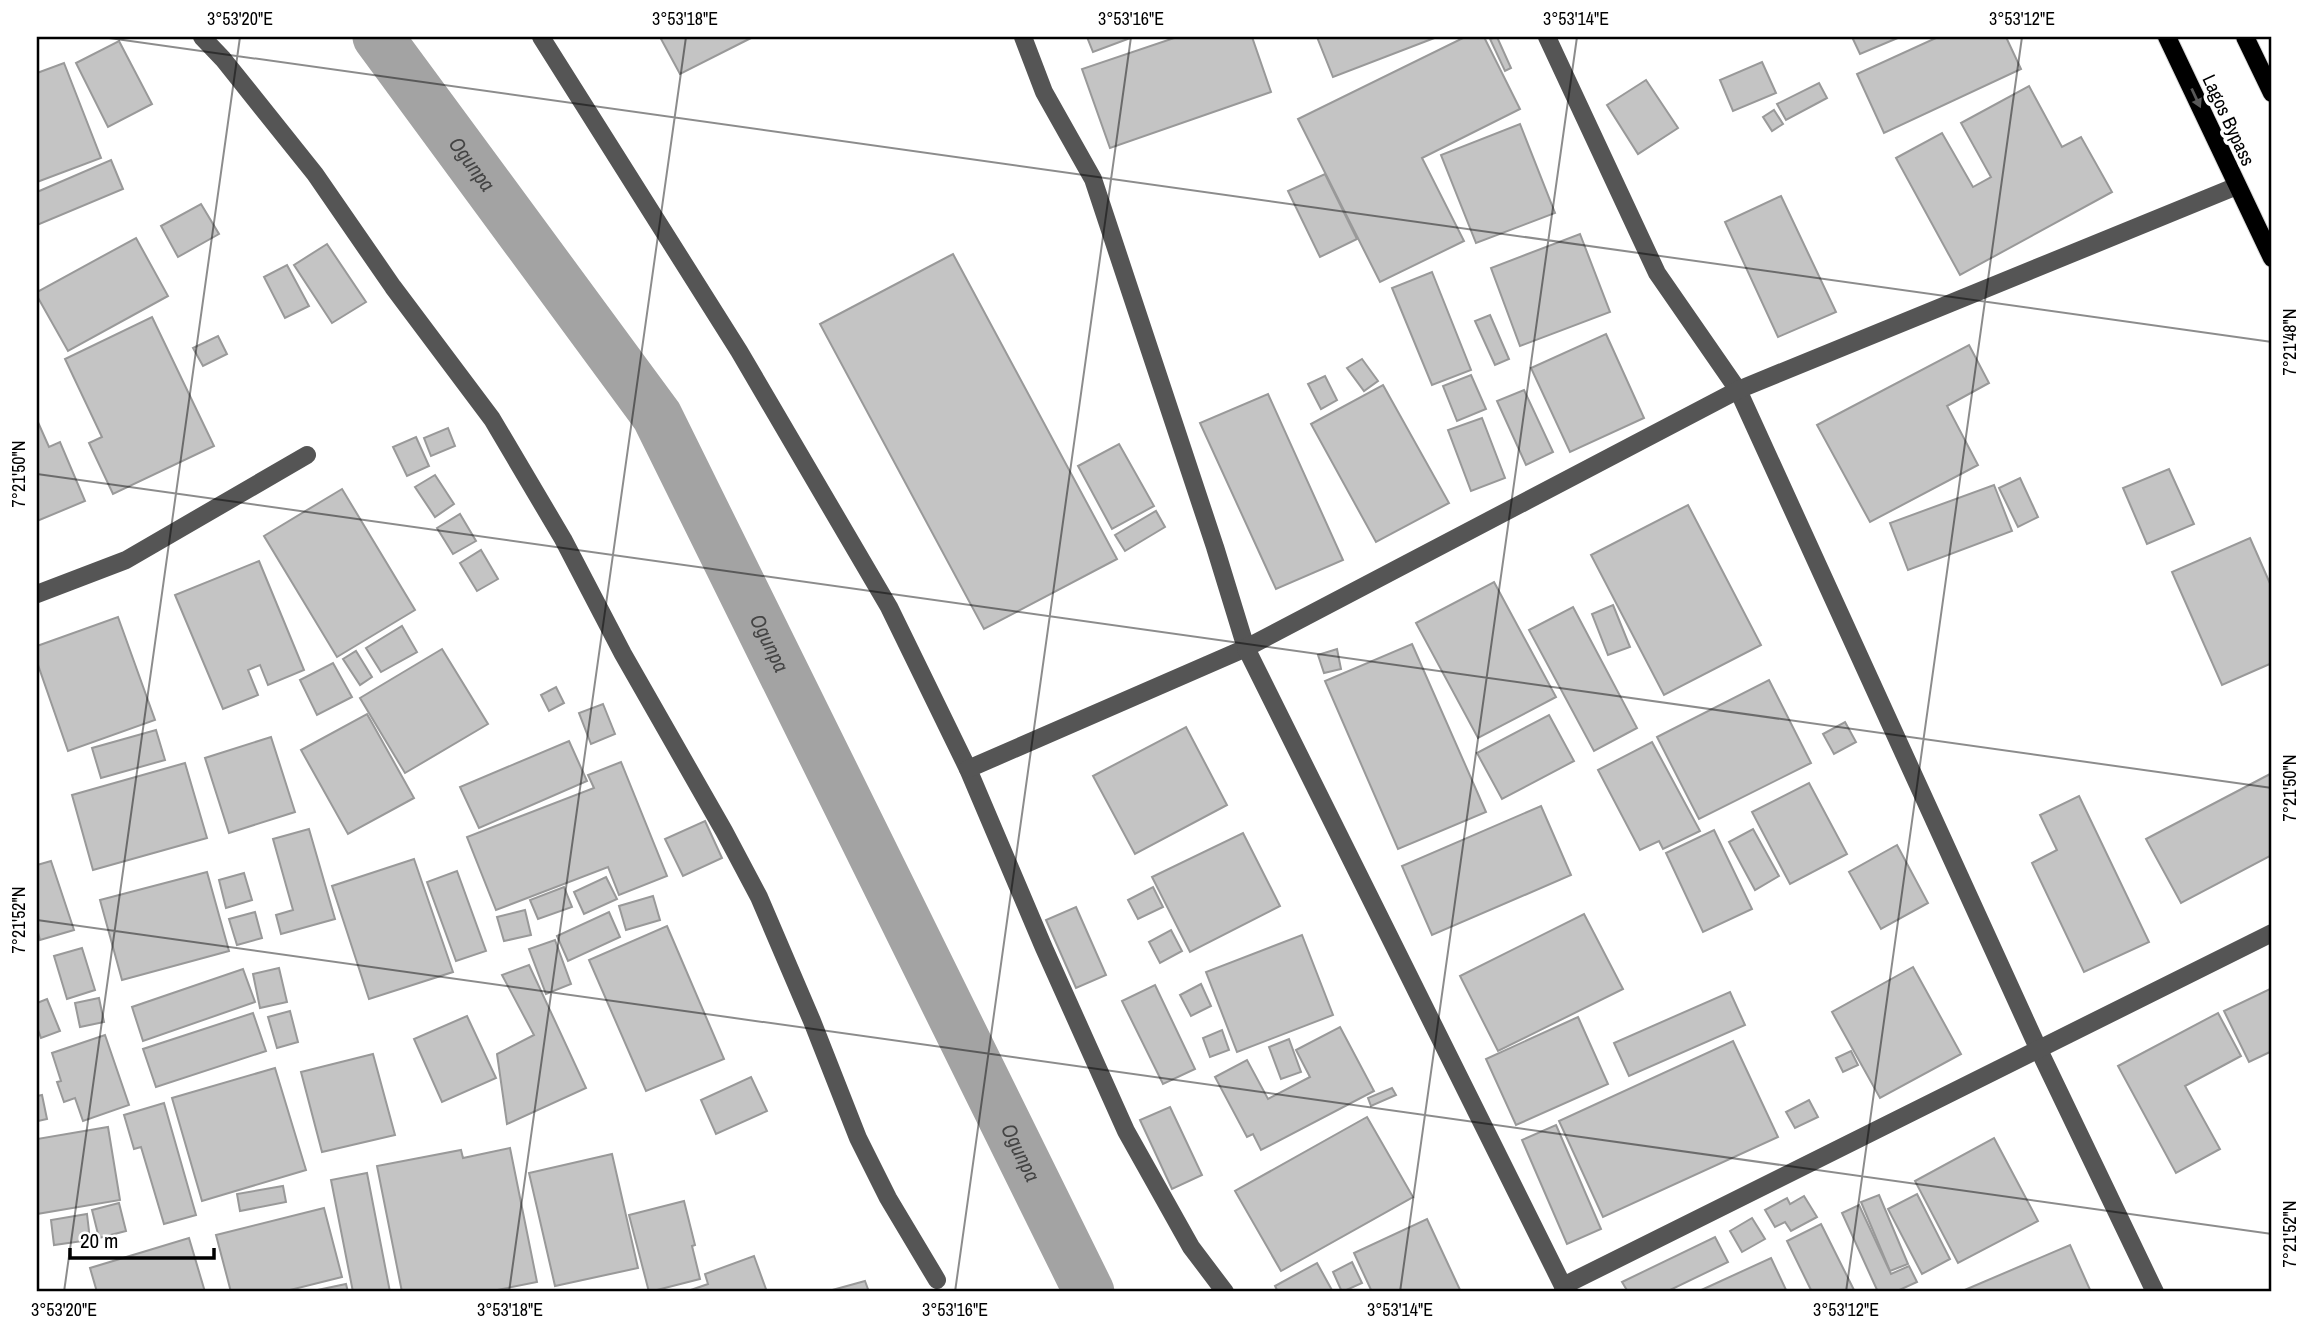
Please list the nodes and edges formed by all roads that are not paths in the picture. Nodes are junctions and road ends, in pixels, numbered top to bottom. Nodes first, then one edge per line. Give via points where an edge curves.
1 (202, 37) edge
2 (541, 37) edge
3 (1023, 37) edge
4 (1547, 37) edge
5 (2166, 37) edge
6 (2245, 37) edge
7 (2272, 93) edge
8 (2237, 186) junction
9 (2272, 258) edge
10 (1738, 390) junction
11 (307, 455) dead end
12 (37, 594) edge
13 (1245, 648) junction
14 (968, 769) junction
15 (2272, 933) edge
16 (2038, 1048) junction
17 (937, 1280) dead end
18 (1565, 1289) edge
19 (1225, 1292) edge
20 (2155, 1292) edge

1 - 17 street via 315,174 492,419 563,539 759,898 858,1138
2 - 14 street via 739,351 889,607
3 - 13 street via 1044,92 1093,179
4 - 10 street via 1657,273
5 -> 8 main road, Lagos Bypass
6 - 7 main road
8 - 9 main road, Lagos Bypass
8 - 10 street
10 - 13 street
10 - 16 street
11 - 12 street via 126,559
13 - 14 street
13 - 18 street
14 - 19 street via 1126,1131 1191,1247
15 - 16 street
16 - 18 street
16 - 20 street

